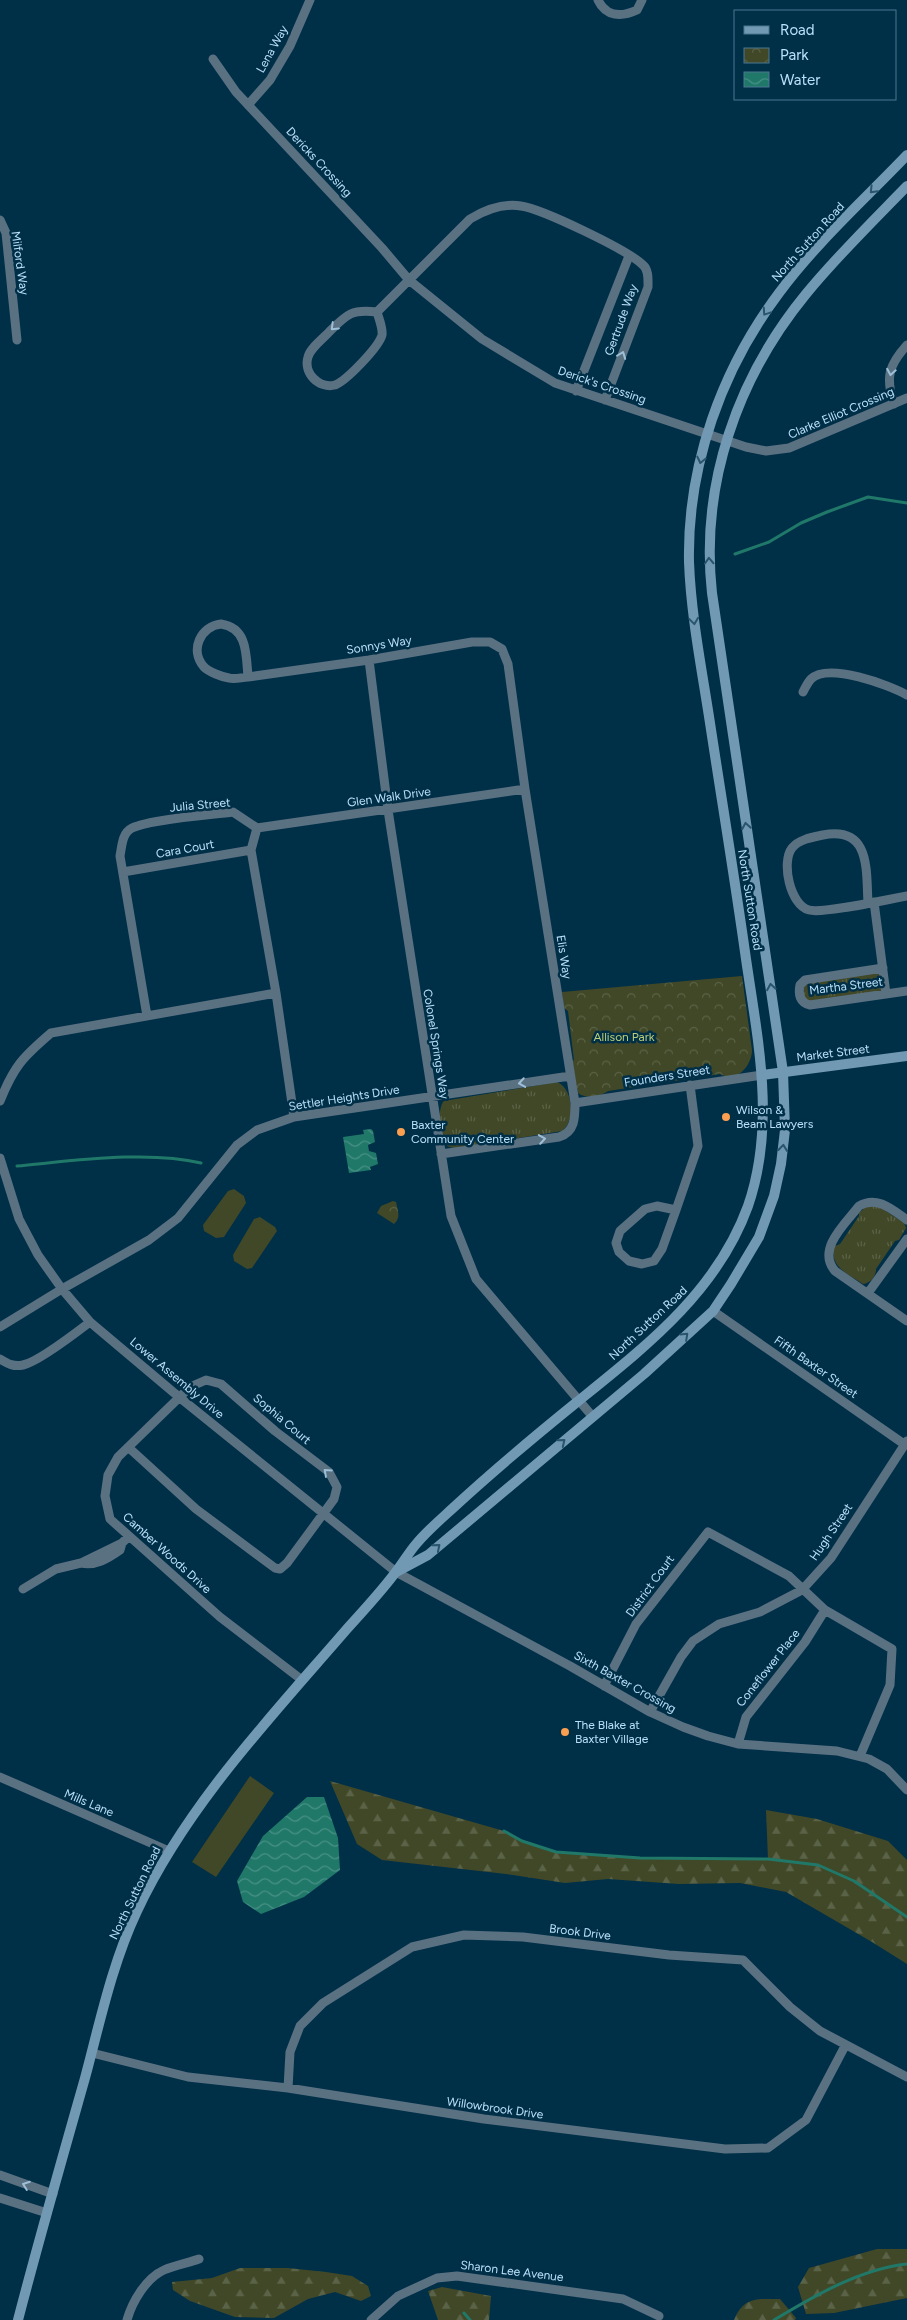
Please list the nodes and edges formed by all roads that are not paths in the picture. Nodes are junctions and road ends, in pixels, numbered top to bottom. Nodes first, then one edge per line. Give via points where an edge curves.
1 (310, 0) edge
2 (598, 0) edge
3 (642, 0) edge
4 (213, 59) dead end
5 (248, 105) junction
6 (907, 155) edge
7 (907, 186) edge
8 (0, 220) edge
9 (629, 256) junction
10 (409, 280) junction
11 (376, 312) junction
12 (17, 340) dead end
13 (907, 345) edge
14 (576, 391) junction
15 (907, 398) edge
16 (605, 400) junction
17 (894, 404) junction
18 (707, 434) junction
19 (726, 440) junction
20 (506, 657) joint
21 (369, 660) junction
22 (248, 676) junction
23 (803, 692) dead end
24 (907, 696) edge
25 (525, 789) junction
26 (388, 810) junction
27 (257, 828) junction
28 (251, 850) junction
29 (123, 872) junction
30 (907, 896) edge
31 (871, 902) junction
32 (883, 968) junction
33 (907, 991) edge
34 (276, 993) junction
35 (886, 994) junction
36 (147, 1016) junction
37 (907, 1056) edge
38 (783, 1072) junction
39 (762, 1075) junction
40 (570, 1076) junction
41 (690, 1085) junction
42 (432, 1097) junction
43 (0, 1101) edge
44 (575, 1103) junction
45 (294, 1117) junction
46 (441, 1154) junction
47 (0, 1158) edge
48 (676, 1210) junction
49 (907, 1220) edge
50 (907, 1239) edge
51 (62, 1289) junction
52 (868, 1293) junction
53 (713, 1310) junction
54 (907, 1320) edge
55 (90, 1322) junction
56 (0, 1327) edge
57 (0, 1359) edge
58 (179, 1397) junction
59 (579, 1400) junction
60 (593, 1417) junction
61 (906, 1443) edge
62 (128, 1447) junction
63 (323, 1513) junction
64 (129, 1536) junction
65 (396, 1572) junction
66 (23, 1589) dead end
67 (802, 1590) junction
68 (826, 1610) junction
69 (302, 1680) junction
70 (604, 1686) junction
71 (650, 1712) junction
72 (738, 1744) junction
73 (860, 1756) junction
74 (0, 1778) edge
75 (907, 1790) edge
76 (169, 1851) junction
77 (845, 2046) junction
78 (92, 2053) junction
79 (907, 2076) edge
80 (288, 2088) junction
81 (0, 2175) edge
82 (53, 2194) junction
83 (0, 2198) edge
84 (47, 2213) junction
85 (199, 2259) dead end
86 (660, 2316) dead end
87 (18, 2320) edge
88 (127, 2320) edge
89 (371, 2320) edge

1 - 5 street, Lena Way via 290,46 270,80
2 - 3 street via 612,14 626,16 637,10
4 - 5 street, Dericks Crossing
5 - 10 street, Dericks Crossing
6 -> 18 main road, North Sutton Road via 798,268 779,292 744,346
7 - 19 main road, North Sutton Road via 804,296 750,379
8 - 12 street, Milford Way via 6,233
9 - 10 street, Gertrude Way via 539,210 519,205 488,209 470,219
9 - 14 street
16 -> 9 street, Gertrude Way via 648,287 644,266
10 - 11 street, Gertrude Way
10 - 14 street, Derick's Crossing via 482,339 555,383
11 -> 11 street via 351,312 308,355 310,374 316,381 335,385 346,379 377,345 382,334
13 -> 17 street via 893,361 890,370
14 - 16 street, Derick's Crossing
15 - 17 street, Clarke Elliot Crossing
16 - 18 street, Derick's Crossing
17 - 19 street, Clarke Elliot Crossing via 789,448 766,451
18 - 19 street, Derick's Crossing
18 -> 39 main road, North Sutton Road via 696,485 690,540 693,614
38 -> 19 main road, North Sutton Road via 709,568 708,549 718,465
20 - 21 street, Sonnys Way via 502,649 490,642 472,642
20 - 25 street, Elis Way
21 - 22 street, Sonnys Way
21 - 26 street, Colonel Springs Way
22 - 22 street, Sonnys Way via 230,679 204,667 197,649 201,634 212,625 221,624 240,632 245,644
23 - 24 street via 811,678 845,674 882,683
25 - 26 street, Glen Walk Drive
25 - 40 street, Elis Way
26 - 27 street, Glen Walk Drive
26 - 42 street, Colonel Springs Way
27 - 28 street
27 - 29 street, Julia Street via 233,812 131,828 123,839 120,856
28 - 29 street, Cara Court
28 - 34 street
29 - 36 street, Julia Street
30 - 31 street
31 - 31 street via 811,911 800,907 792,894 791,848 814,836 831,833 842,833 852,838 862,850
31 - 32 street, Martha Street
32 - 35 street, Martha Street
32 - 35 street, Martha Street via 805,980 800,986 800,998 810,1005
33 - 35 street, Martha Street
34 - 36 street
34 - 45 street
36 - 43 street via 51,1033 15,1067
37 - 38 main road, Market Street
38 - 39 main road, Market Street
53 -> 38 main road, North Sutton Road via 751,1251 772,1202 785,1130
39 - 41 street, Founders Street
39 - 59 main road, North Sutton Road via 764,1121 759,1164 748,1205 727,1251 686,1308
40 -> 42 street, Settler Heights Drive
40 - 44 street, Elis Way
41 - 44 street, Founders Street
41 - 48 street via 698,1146
42 - 45 street, Settler Heights Drive
42 - 46 street, Colonel Springs Way
46 -> 44 street, Elis Way via 564,1135 573,1124
45 - 51 street, Settler Heights Drive via 257,1130 237,1145 178,1218 149,1240
46 - 59 street, Colonel Springs Way via 452,1216 476,1279
47 - 51 street, Lower Assembly Drive via 19,1219 38,1255
48 - 48 street via 662,1250 654,1261 642,1264 628,1261 619,1252 616,1243 620,1231 645,1209 657,1206
49 - 52 street via 885,1205 866,1202 859,1206 830,1244 828,1257 835,1271
50 - 52 street
51 - 55 street, Lower Assembly Drive
51 - 56 street, Settler Heights Drive
52 - 54 street
60 -> 53 main road, North Sutton Road
53 - 61 street, Fifth Baxter Street
55 - 57 street via 24,1365 10,1365
55 - 58 street, Lower Assembly Drive
58 - 62 street, Camber Woods Drive
58 - 63 street, Lower Assembly Drive
63 -> 58 street, Sophia Court via 336,1495 332,1476 220,1384 210,1380 199,1382
59 - 60 street, Colonel Springs Way
59 - 65 main road, North Sutton Road via 482,1481 414,1545
65 -> 60 main road, North Sutton Road via 428,1555
61 - 67 street, Hugh Street via 832,1558
62 - 63 street, Sophia Court via 196,1509 275,1568 287,1562
62 - 64 street, Camber Woods Drive via 108,1474 105,1496 110,1518
63 - 65 street, Lower Assembly Drive
64 - 66 street via 101,1558 56,1568
64 - 69 street, Camber Woods Drive via 220,1617
65 - 69 main road, North Sutton Road
65 - 70 street, Sixth Baxter Crossing
67 - 68 street
67 - 70 street, District Court via 789,1576 708,1532 636,1624
67 - 71 street, Hugh Street via 760,1612 719,1624 693,1641
68 - 72 street, Coneflower Place via 746,1717
68 - 73 street via 892,1649 890,1685
69 - 76 main road, North Sutton Road via 188,1822
70 - 71 street, Sixth Baxter Crossing
71 - 72 street, Sixth Baxter Crossing via 708,1736
72 - 73 street, Sixth Baxter Crossing via 837,1750
73 - 75 street, Sixth Baxter Crossing via 887,1769
74 - 76 street, Mills Lane
76 - 78 main road, North Sutton Road via 125,1940
77 - 79 street, Brook Drive
77 - 80 street, Willowbrook Drive via 806,2120 768,2148 724,2149 484,2120
77 - 80 street, Brook Drive via 790,2008 744,1960 669,1956 523,1937 464,1935 412,1947 323,2003 300,2026 290,2052
78 - 80 street, Willowbrook Drive via 188,2076
78 - 82 main road, North Sutton Road
82 -> 81 street
82 - 84 main road, North Sutton Road
83 - 84 street
84 - 87 main road, North Sutton Road
85 - 88 street via 163,2270 130,2306
86 - 89 street, Sharon Lee Avenue via 623,2299 457,2276 437,2278 398,2296

